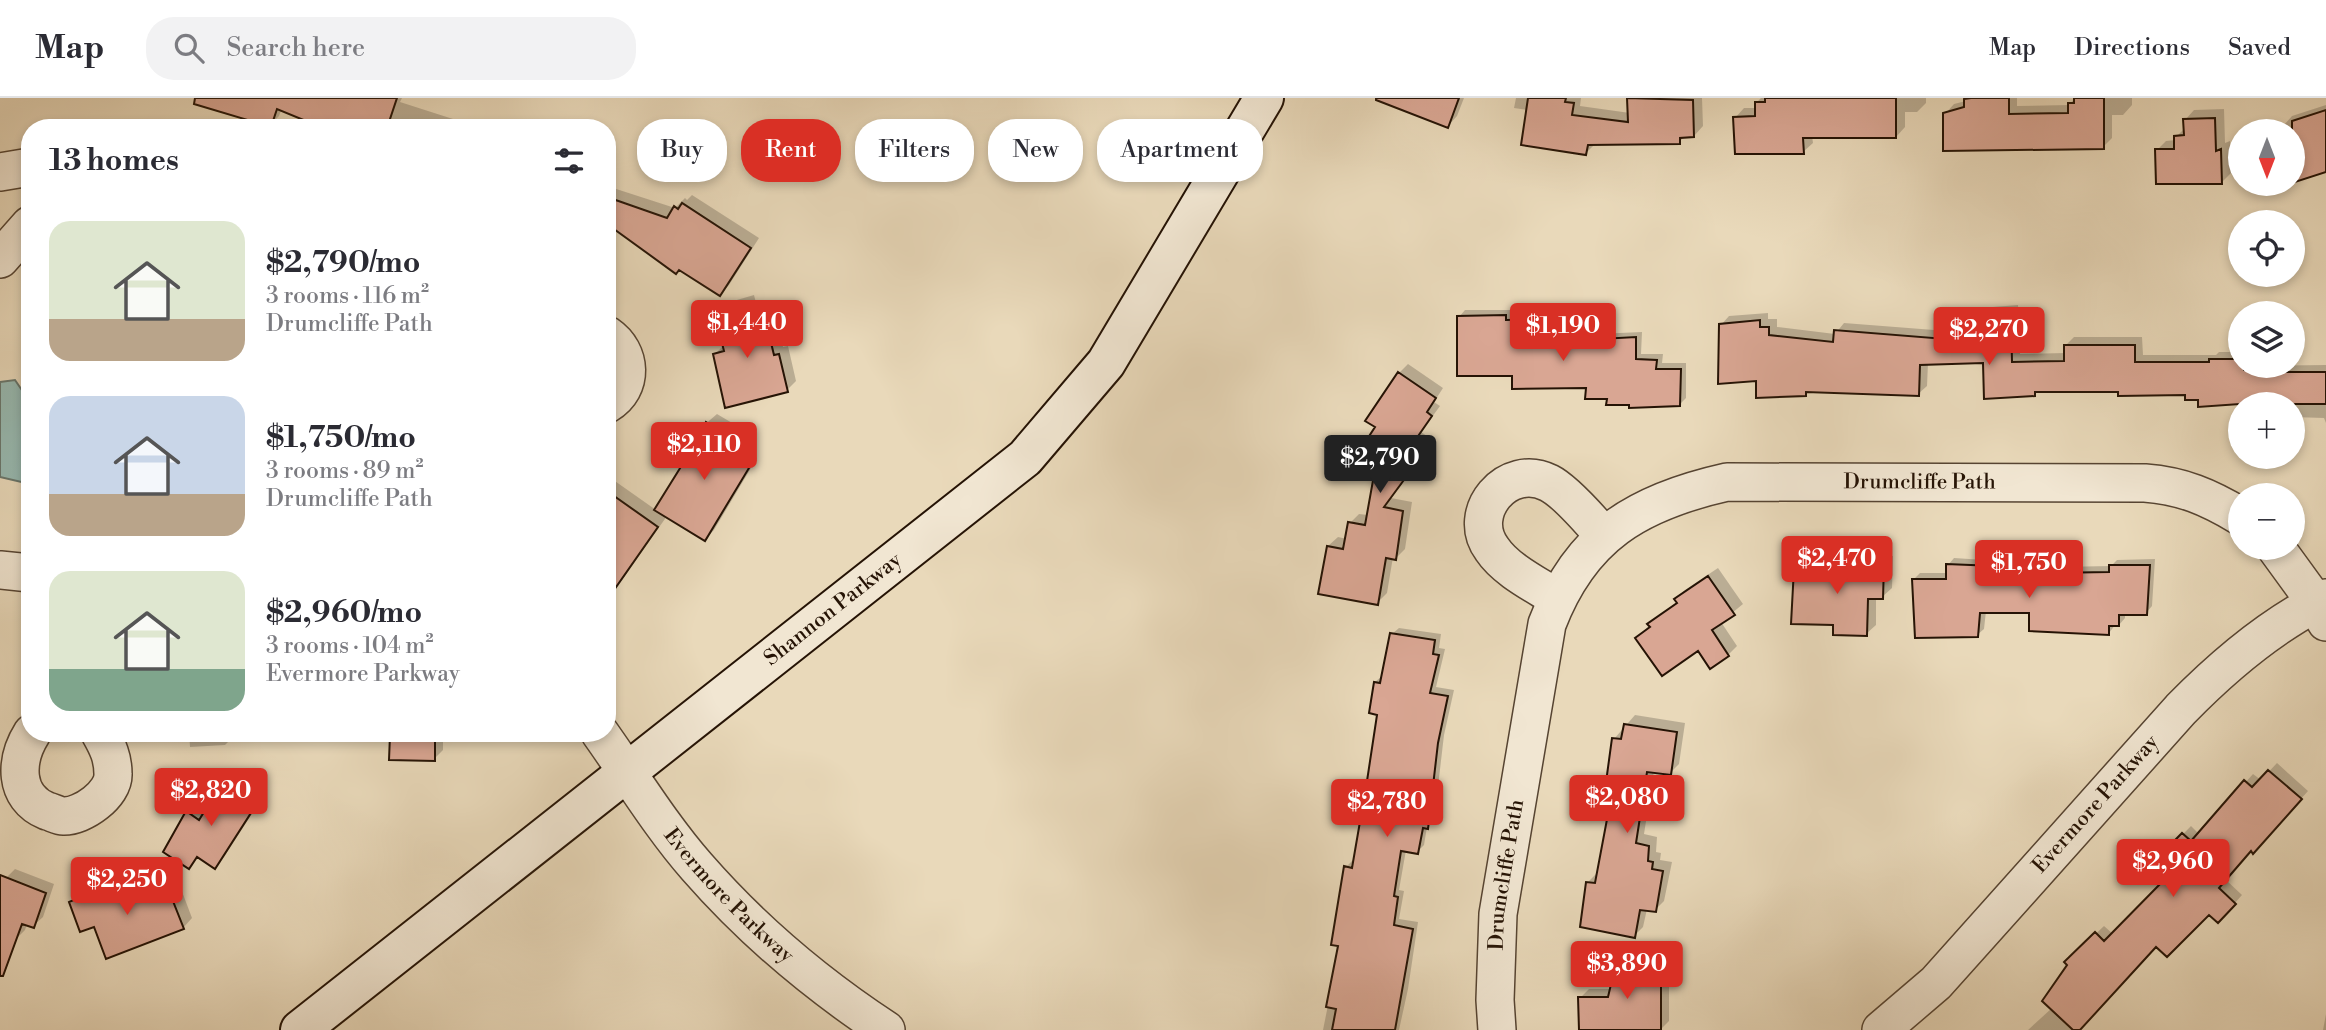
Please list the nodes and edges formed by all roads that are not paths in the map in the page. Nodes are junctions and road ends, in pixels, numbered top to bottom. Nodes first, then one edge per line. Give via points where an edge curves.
1 (1264, 98) edge
2 (21, 168) edge
3 (0, 172) edge
4 (21, 235) edge
5 (0, 259) edge
6 (616, 344) edge
7 (616, 395) edge
8 (2228, 509) edge
9 (1604, 536) junction
10 (2286, 560) edge
11 (0, 570) edge
12 (21, 572) edge
13 (1557, 598) junction
14 (2323, 607) edge
15 (26, 742) edge
16 (105, 742) edge
17 (606, 742) edge
18 (627, 771) junction
19 (300, 1030) edge
20 (886, 1030) edge
21 (1496, 1030) edge
22 (1881, 1030) edge

1 - 18 street, Shannon Parkway via 1106,363 1025,458
2 - 3 street
4 - 5 street
6 - 7 street via 627,367 626,384
8 - 9 street, Drumcliffe Path via 2170,485 2145,483 1727,482 1660,501
9 - 13 street, Drumcliffe Path
9 - 13 street via 1549,483 1504,484 1488,502 1482,526 1492,551
10 - 14 street
11 - 12 street
13 - 21 street, Drumcliffe Path via 1547,624 1498,914
14 - 22 street, Evermore Parkway via 2243,651 2210,678 1936,983
15 - 16 street via 20,777 28,799 62,817 87,810 114,778
17 - 18 street, Evermore Parkway
18 - 19 street, Shannon Parkway
18 - 20 street, Evermore Parkway via 681,847 725,898 779,951

